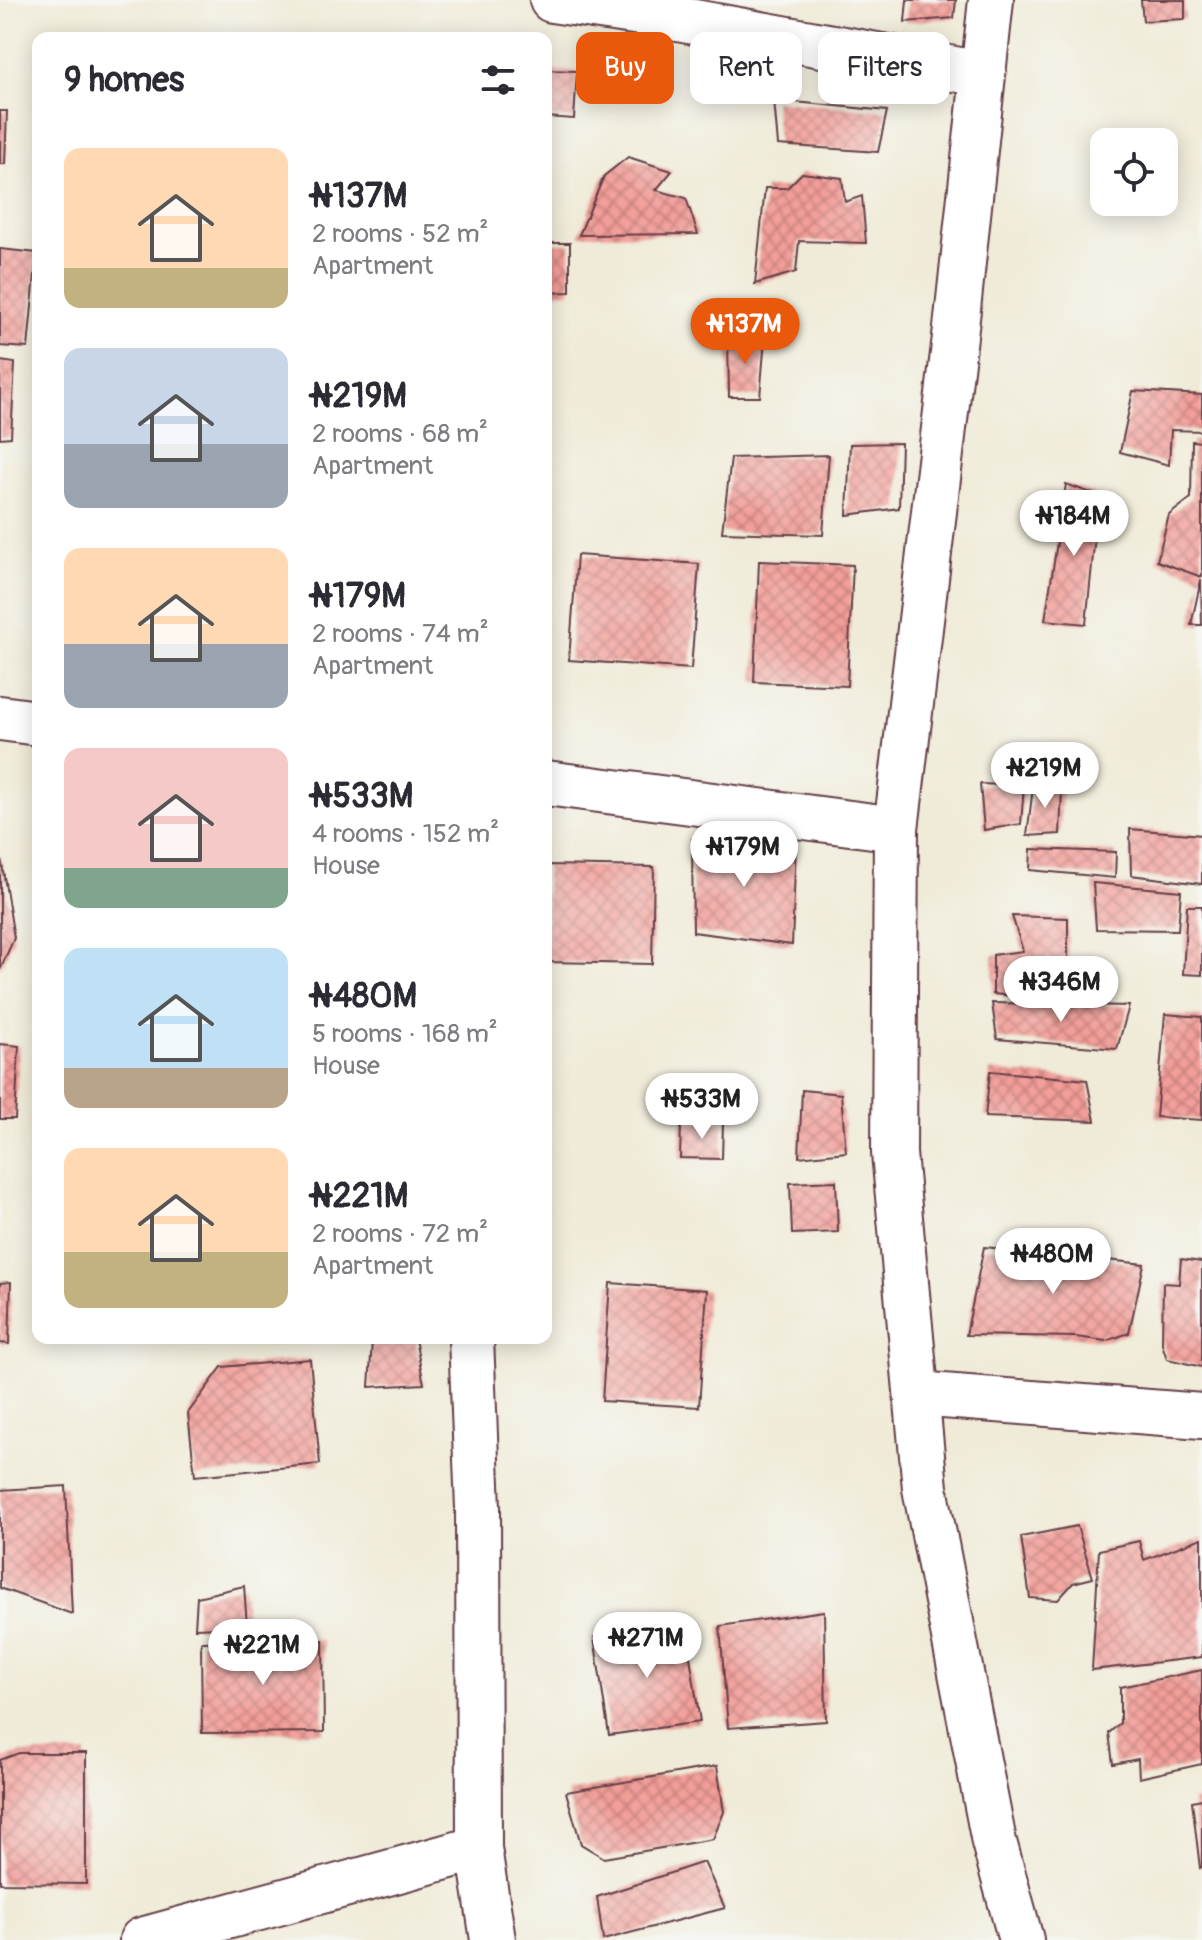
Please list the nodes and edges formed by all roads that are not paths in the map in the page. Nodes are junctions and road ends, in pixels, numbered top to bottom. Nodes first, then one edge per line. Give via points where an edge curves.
1 (552, 0) edge
2 (991, 0) edge
3 (982, 74) junction
4 (0, 718) edge
5 (32, 722) edge
6 (552, 784) edge
7 (896, 829) junction
8 (471, 1344) edge
9 (917, 1394) junction
10 (1202, 1416) edge
11 (479, 1848) junction
12 (142, 1940) edge
13 (493, 1940) edge
14 (1021, 1940) edge

1 - 3 street
2 - 3 street
3 - 7 street
4 - 5 street
6 - 7 street
7 - 9 street via 894,1153
8 - 11 street via 478,1508
9 - 10 street
9 - 14 street via 925,1488 994,1842
11 - 12 street
11 - 13 street

